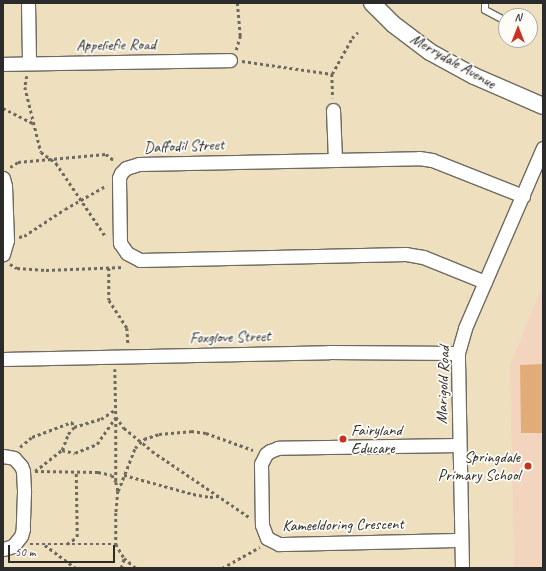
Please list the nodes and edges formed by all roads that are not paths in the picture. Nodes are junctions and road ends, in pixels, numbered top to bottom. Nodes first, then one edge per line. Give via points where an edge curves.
1 (28, 3) edge
2 (372, 3) edge
3 (485, 3) edge
4 (498, 17) edge
5 (230, 60) road end
6 (29, 63) junction
7 (3, 64) edge
8 (543, 106) edge
9 (333, 110) road end
10 (543, 148) edge
11 (335, 160) junction
12 (6, 173) edge
13 (523, 196) junction
14 (5, 258) edge
15 (485, 282) junction
16 (458, 353) junction
17 (3, 359) edge
18 (459, 445) junction
19 (6, 456) edge
20 (461, 540) junction
21 (3, 549) edge
22 (462, 568) edge

1 - 6 street
2 - 8 street, Merrydale Avenue via 393,24 430,52 474,76
3 - 4 lane via 485,10
5 - 6 street, Appeliefie Road
6 - 7 street, Appeliefie Road
9 - 11 street
10 - 13 street, Marigold Road
11 - 13 street, Daffodil Street via 432,160
11 - 15 street, Daffodil Street via 139,164 126,168 121,173 119,187 120,243 127,253 140,260 406,254 423,257
12 - 14 street
13 - 15 street, Marigold Road
15 - 16 street, Marigold Road via 465,328
16 - 17 street, Foxglove Street via 329,352
16 - 18 street, Marigold Road
18 - 20 street, Marigold Road
18 - 20 street, Kameeldoring Crescent via 278,448 266,454 261,464 262,525 267,538 279,544
19 - 21 street via 29,471 21,536 13,546
20 - 22 street, Marigold Road

